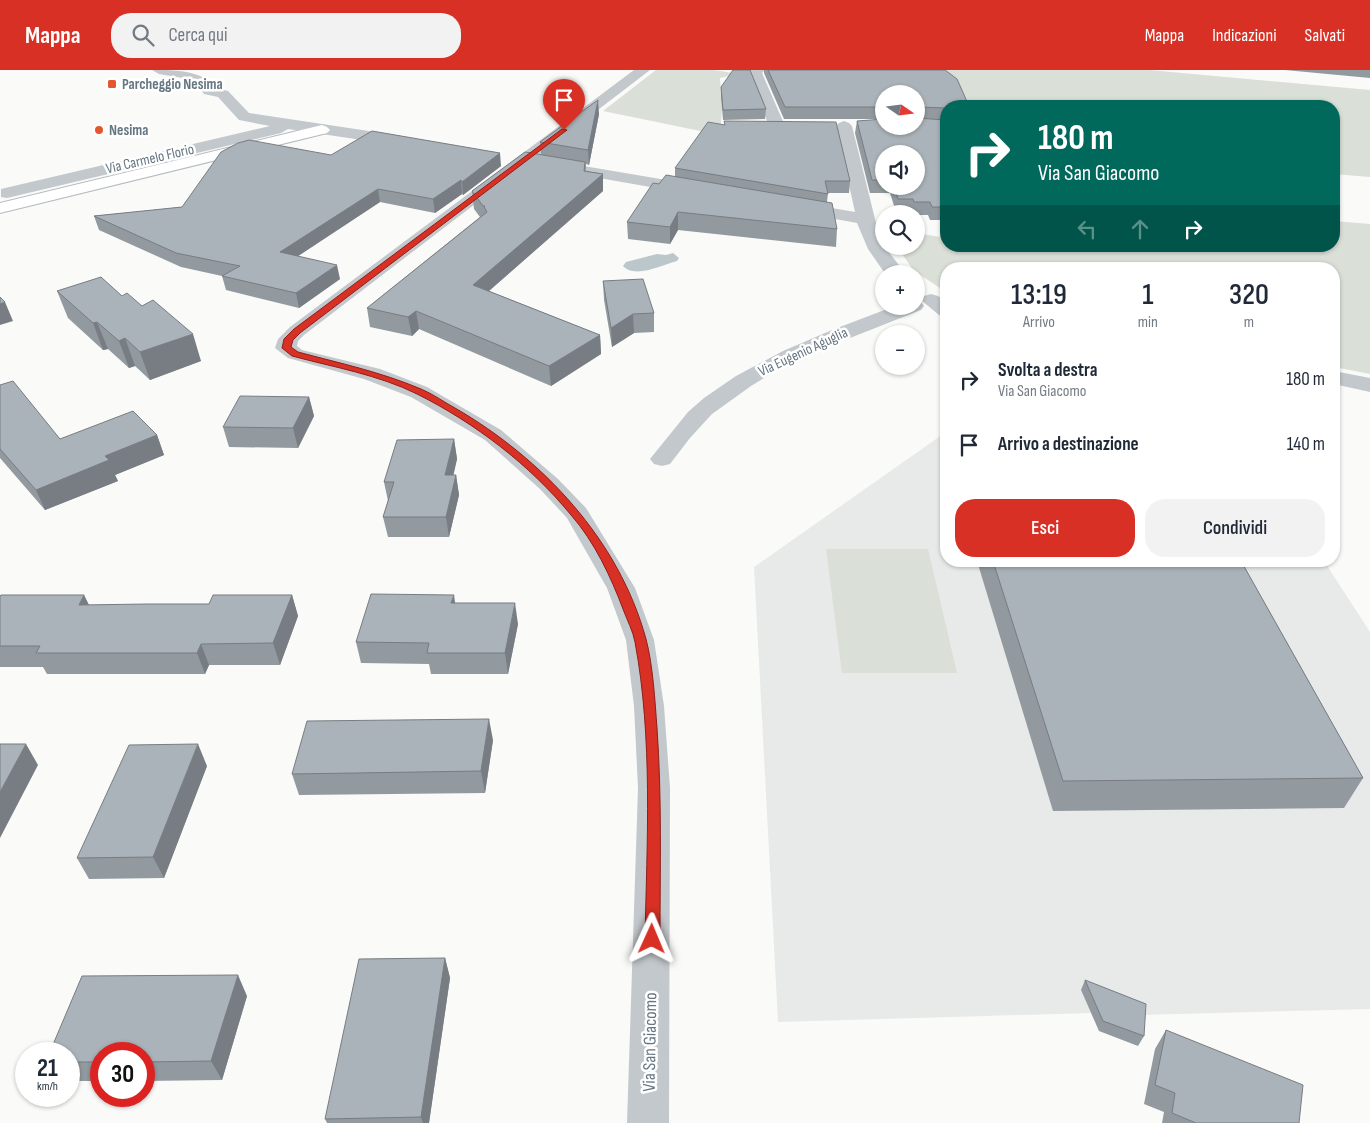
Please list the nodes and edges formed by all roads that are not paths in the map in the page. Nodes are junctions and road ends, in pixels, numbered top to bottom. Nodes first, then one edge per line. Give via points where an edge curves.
1 (159, 70) edge
2 (643, 70) edge
3 (758, 70) edge
4 (292, 126) junction
5 (760, 126) edge
6 (777, 126) junction
7 (796, 126) edge
8 (825, 126) edge
9 (844, 126) junction
10 (864, 126) edge
11 (322, 130) junction
12 (422, 144) edge
13 (515, 159) junction
14 (708, 192) edge
15 (4, 201) edge
16 (785, 205) edge
17 (865, 219) junction
18 (888, 265) edge
19 (891, 315) edge
20 (1340, 379) edge
21 (1370, 385) edge
22 (662, 459) dead end
23 (648, 1123) edge

1 - 4 street via 198,77 209,91 224,94 244,117
2 - 13 street, Via San Giacomo
3 - 6 street via 755,72
4 - 11 street
4 - 15 street, Via Carmelo Florio
5 - 6 street
6 - 7 street
8 - 9 street
9 - 10 street
9 - 17 street
11 - 12 street
11 - 15 main road
13 - 14 street
13 - 23 street, Via San Giacomo via 297,331 288,339 286,348 295,354 372,374 419,392 492,436 549,484 576,514 621,588 640,640 649,706 654,788
16 - 17 street
17 - 18 street via 871,241
19 - 22 street, Via Eugenio Aguglia via 766,367 720,396 681,433
20 - 21 street

